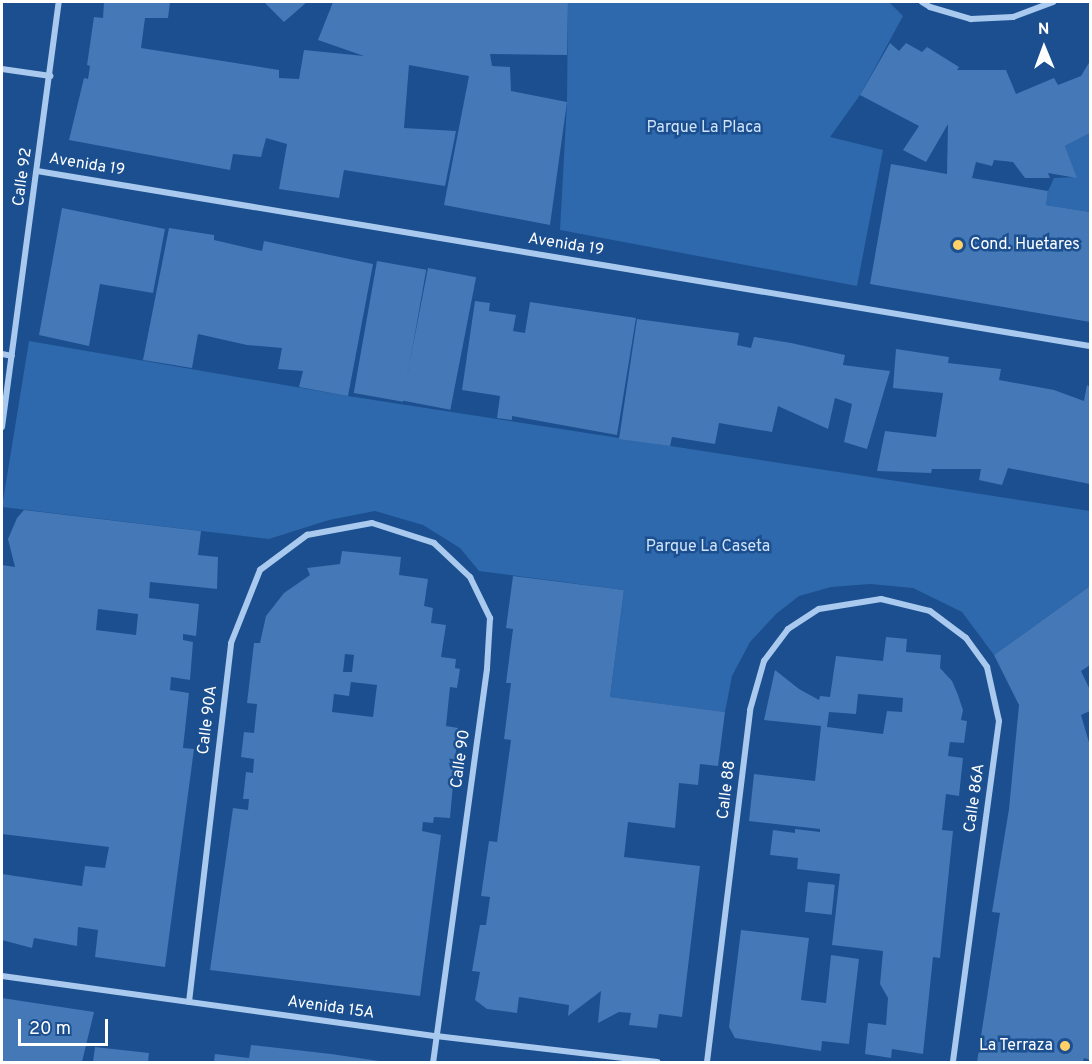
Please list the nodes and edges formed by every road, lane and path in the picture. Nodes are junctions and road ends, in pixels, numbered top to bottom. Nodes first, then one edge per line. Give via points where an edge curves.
1 (59, 2) edge
2 (922, 2) edge
3 (1053, 2) edge
4 (2, 69) edge
5 (50, 76) junction
6 (37, 171) junction
7 (1090, 346) edge
8 (2, 354) edge
9 (12, 356) junction
10 (2, 427) edge
11 (372, 523) joint
12 (881, 599) joint
13 (2, 976) edge
14 (189, 1002) junction
15 (436, 1036) junction
16 (433, 1062) edge
17 (657, 1062) edge
18 (707, 1062) edge
19 (953, 1062) edge

1 - 5 street, Calle 92
2 - 3 street via 971,19 1013,17
4 - 5 street
5 - 6 street, Calle 92
6 - 7 street, Avenida 19
6 - 9 street, Calle 92
8 - 9 street
9 - 10 street, Calle 92
11 - 14 street, Calle 90A via 307,535 260,570 231,643
11 - 15 street, Calle 90 via 434,543 470,578 490,618 488,669
12 - 18 street, Calle 88 via 819,609 788,629 764,661 750,710
12 - 19 street, Calle 86A via 930,611 966,639 987,667 999,721
13 - 14 street, Avenida 15A
14 - 15 street, Avenida 15A
15 - 16 street, Calle 90
15 - 17 street, Avenida 15A

